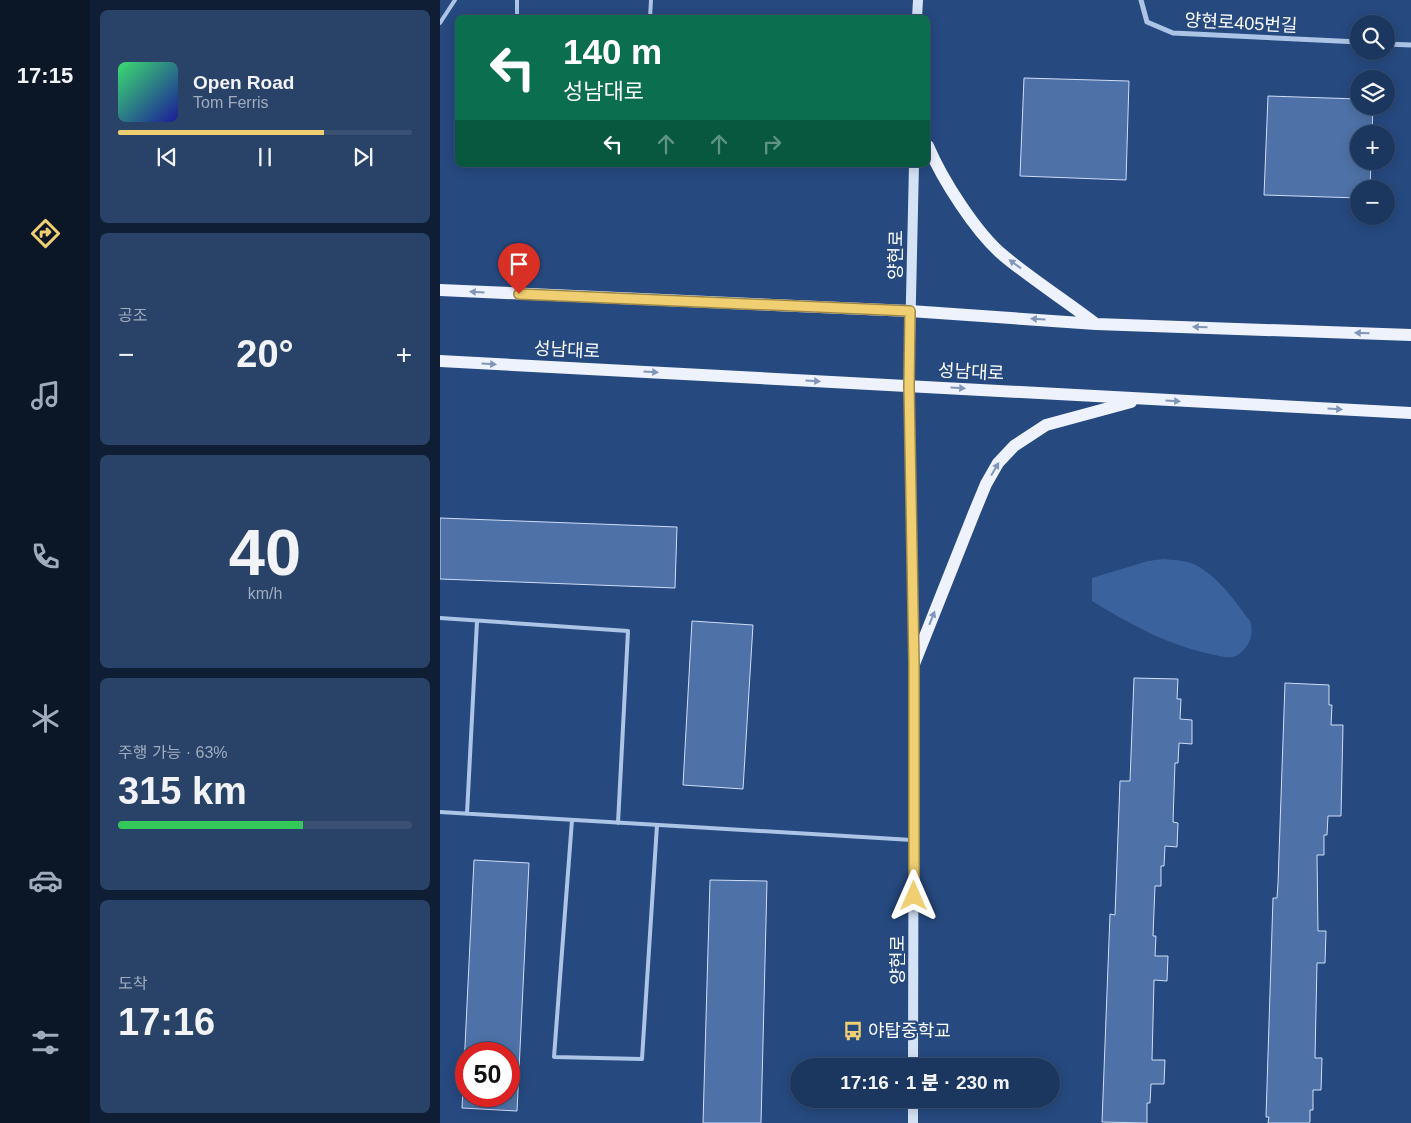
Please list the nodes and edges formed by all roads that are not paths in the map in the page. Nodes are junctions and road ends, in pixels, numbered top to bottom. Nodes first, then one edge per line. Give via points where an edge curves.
1 (455, 0) edge
2 (517, 0) edge
3 (651, 0) edge
4 (918, 0) edge
5 (1141, 0) edge
6 (516, 15) edge
7 (650, 15) edge
8 (918, 15) edge
9 (440, 23) edge
10 (1350, 42) edge
11 (1395, 44) edge
12 (1411, 45) edge
13 (930, 151) edge
14 (914, 167) edge
15 (440, 290) edge
16 (910, 311) junction
17 (1096, 324) junction
18 (1411, 335) edge
19 (440, 361) edge
20 (909, 386) junction
21 (1142, 399) junction
22 (1411, 413) edge
23 (440, 618) edge
24 (477, 621) junction
25 (914, 664) junction
26 (440, 812) edge
27 (466, 814) junction
28 (572, 820) junction
29 (618, 823) junction
30 (657, 825) junction
31 (915, 840) junction
32 (913, 1058) edge
33 (913, 1108) edge
34 (913, 1123) edge

1 - 9 lane
2 - 6 lane
3 - 7 lane
4 - 8 main road
5 - 10 street, 양현로405번길 via 1148,22 1173,33
11 - 12 street
17 -> 13 main road via 1002,255 952,192
14 - 16 main road, 양현로
16 -> 15 main road
17 -> 16 main road
16 - 20 main road, 양현로
18 -> 17 main road
19 -> 20 main road, 성남대로
20 -> 21 main road, 성남대로
20 - 25 main road, 양현로
21 -> 22 main road, 성남대로
25 -> 21 main road via 986,484 998,463 1014,446 1046,424
23 - 24 lane
24 - 27 lane
24 - 29 lane via 628,631
25 - 31 main road, 양현로
26 - 27 lane
27 - 28 lane
28 - 29 lane
28 - 30 lane via 554,1057 642,1059
29 - 30 lane
30 - 31 lane
31 - 32 main road, 양현로
33 - 34 main road

